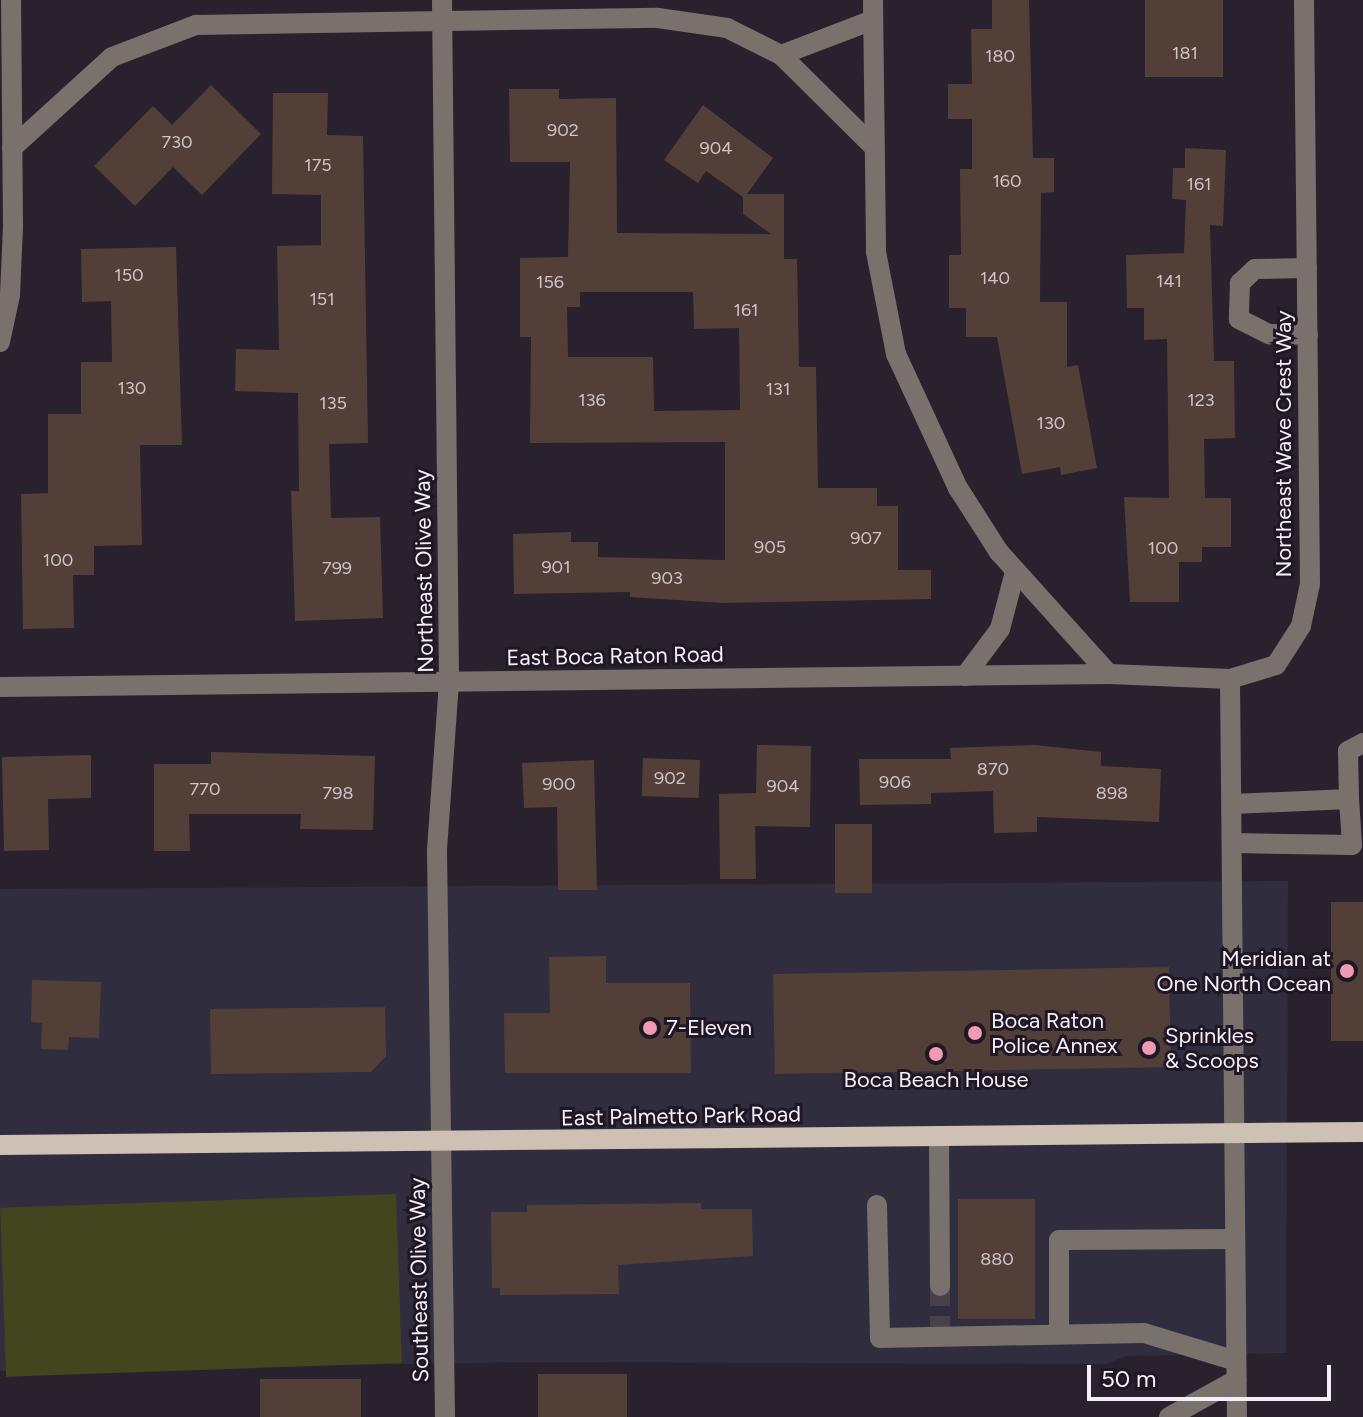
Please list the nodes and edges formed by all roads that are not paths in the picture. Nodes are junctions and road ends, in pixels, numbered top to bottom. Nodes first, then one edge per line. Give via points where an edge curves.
1 (11, 0) edge
2 (1304, 0) edge
3 (442, 10) edge
4 (873, 10) edge
5 (781, 55) junction
6 (874, 147) junction
7 (12, 148) junction
8 (1307, 268) junction
9 (1308, 335) junction
10 (0, 342) edge
11 (1015, 572) junction
12 (1109, 674) junction
13 (965, 676) junction
14 (1230, 679) junction
15 (449, 682) junction
16 (0, 687) edge
17 (1363, 743) edge
18 (1349, 799) junction
19 (1232, 804) junction
20 (1233, 843) junction
21 (1363, 1132) edge
22 (1235, 1134) junction
23 (939, 1137) junction
24 (440, 1142) junction
25 (0, 1145) edge
26 (877, 1205) dead end
27 (1235, 1239) junction
28 (940, 1286) tunnel mouth
29 (1059, 1334) junction
30 (1236, 1370) junction
31 (445, 1417) edge
32 (1169, 1417) edge
33 (1237, 1417) edge

1 - 7 street
2 - 8 street, Northeast Wave Crest Way
3 - 5 street via 697,21
3 - 7 street via 226,23 167,32 87,75 48,121
3 - 15 street, Northeast Olive Way
4 - 5 street
4 - 6 street
5 - 6 street
6 - 11 street via 880,287 896,354 958,488
7 - 10 street via 10,295
8 - 9 street, Northeast Wave Crest Way
8 - 9 street via 1255,269 1240,283 1239,319 1269,334
9 - 14 street, Northeast Wave Crest Way via 1310,584 1301,626 1276,665
11 - 12 street
11 - 13 street via 1000,629
12 - 13 street, East Boca Raton Road
12 - 14 street, East Boca Raton Road
13 - 15 street, East Boca Raton Road
14 - 19 street
15 - 16 street, East Boca Raton Road
15 - 24 street, Northeast Olive Way via 437,851
17 - 18 street via 1348,751
18 - 19 street
18 - 20 street via 1352,845
19 - 20 street
20 - 22 street
21 - 22 main road, East Palmetto Park Road
22 - 23 main road, East Palmetto Park Road
22 - 27 street
23 - 24 main road, East Palmetto Park Road
23 - 28 street
24 - 25 main road, East Palmetto Park Road
24 - 31 street, Southeast Olive Way
26 - 29 street via 880,1338 940,1332
27 - 29 street via 1059,1240
27 - 30 street
29 - 30 street via 1144,1333
30 - 32 street
30 - 33 street

